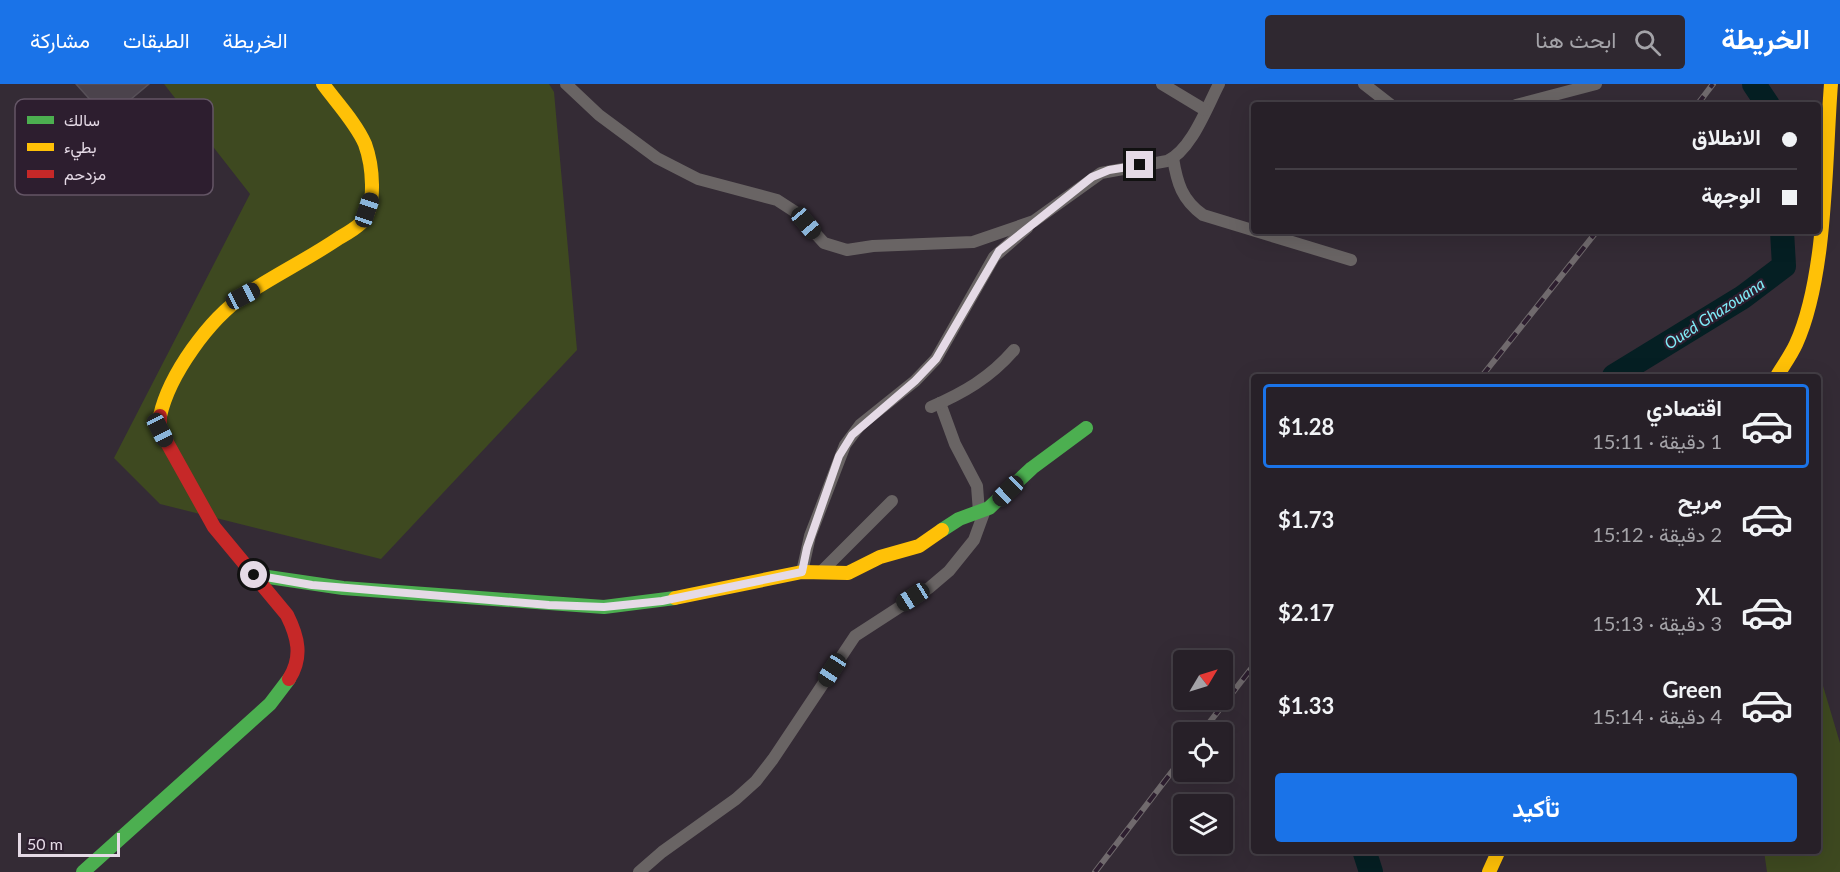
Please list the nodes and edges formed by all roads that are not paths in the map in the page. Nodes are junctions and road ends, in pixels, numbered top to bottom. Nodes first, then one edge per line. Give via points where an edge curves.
1 (323, 84) edge
2 (566, 84) edge
3 (1162, 84) edge
4 (1219, 84) edge
5 (1364, 84) edge
6 (1596, 84) edge
7 (1832, 84) edge
8 (1387, 102) edge
9 (1527, 102) edge
10 (1205, 110) junction
11 (1173, 158) junction
12 (1821, 220) edge
13 (1034, 221) junction
14 (1251, 230) edge
15 (1265, 234) edge
16 (1820, 234) edge
17 (1351, 260) dead end
18 (1014, 350) dead end
19 (1778, 374) edge
20 (1086, 428) dead end
21 (892, 501) dead end
22 (982, 511) junction
23 (802, 572) junction
24 (820, 572) junction
25 (254, 575) junction
26 (1497, 854) edge
27 (84, 872) edge
28 (639, 872) edge
29 (1489, 872) edge

1 - 25 main road via 364,142 370,160 371,198 363,222 229,308 180,366 169,385 160,415 160,430 214,527
2 - 13 street via 599,115 657,158 698,179 777,200 797,213 824,243 839,249 964,244
3 - 10 street
4 - 10 street
5 - 8 street
6 - 9 street
7 - 12 main road
10 - 11 street via 1186,146
11 - 13 street via 1101,173
11 - 14 street via 1179,189 1189,204 1203,215
13 - 23 street via 994,257 936,359 860,425 845,445 810,536
15 - 17 street
16 - 19 main road via 1810,302 1796,344
18 - 22 street via 988,376 935,405 977,486
20 - 22 main road
21 - 24 street
22 - 24 main road via 959,519 926,543 880,557 854,572
22 - 28 street via 974,540 949,571 855,636 756,781
23 - 24 main road
23 - 25 main road via 662,601 604,607 333,587
25 - 27 main road via 297,632 300,646 292,675 270,704
26 - 29 main road

